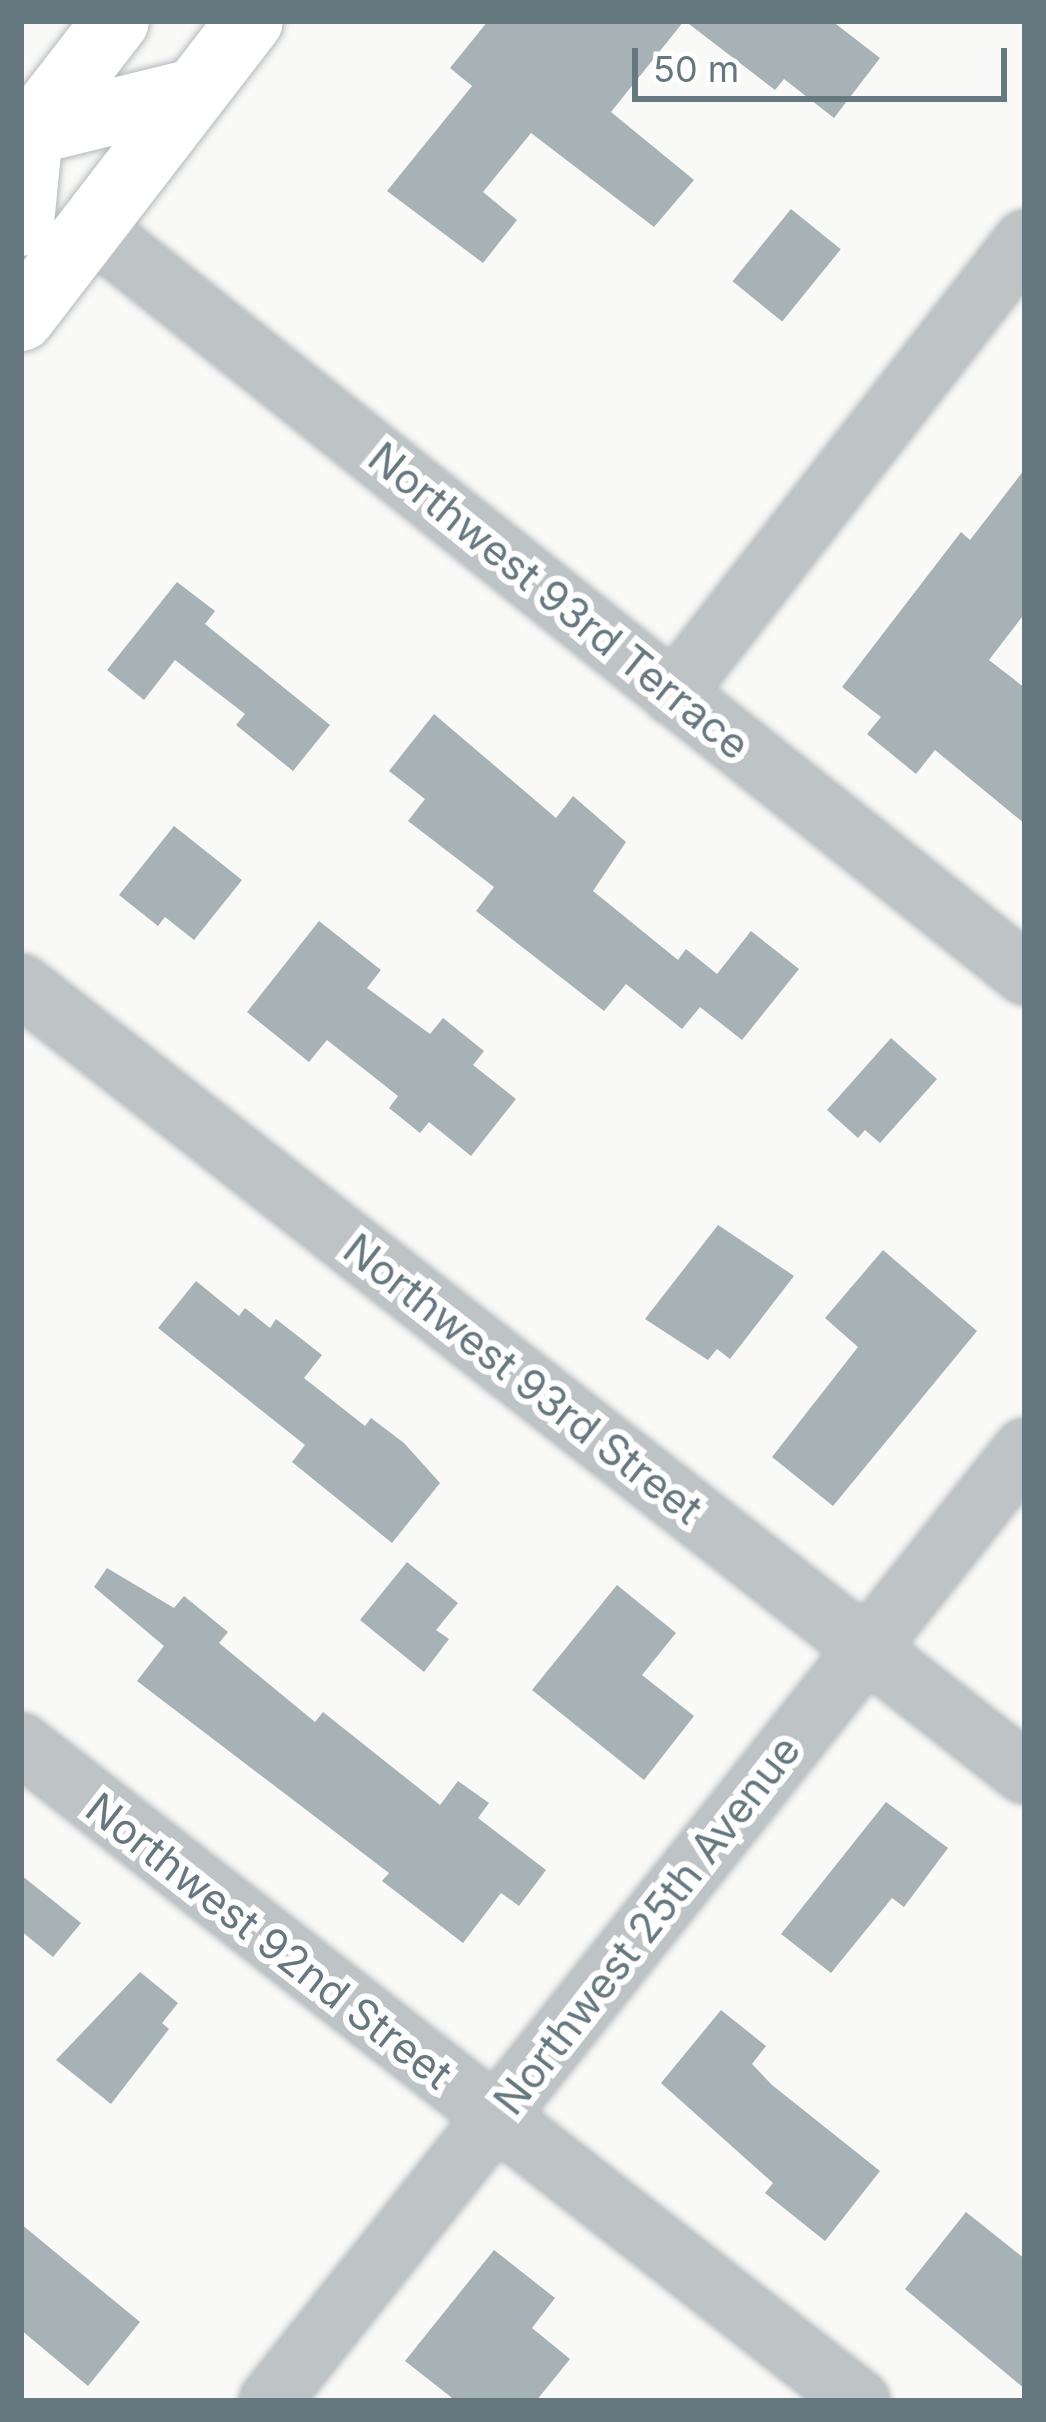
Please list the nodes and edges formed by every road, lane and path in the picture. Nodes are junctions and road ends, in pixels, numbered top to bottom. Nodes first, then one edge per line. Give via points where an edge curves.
1 (116, 21) edge
2 (250, 21) edge
3 (193, 92) junction
4 (24, 134) edge
5 (21, 223) edge
6 (92, 228) junction
7 (1025, 242) edge
8 (21, 318) edge
9 (673, 694) junction
10 (1025, 974) edge
11 (21, 985) edge
12 (1025, 1449) edge
13 (866, 1649) junction
14 (21, 1744) edge
15 (1025, 1773) edge
16 (493, 2119) junction
17 (270, 2401) edge
18 (860, 2401) edge

1 - 4 main road
2 - 3 main road
3 - 4 main road
3 - 6 main road
4 - 5 main road
6 - 8 main road
6 - 9 street, Northwest 93rd Terrace
7 - 9 street
9 - 10 street, Northwest 93rd Terrace
11 - 13 street, Northwest 93rd Street
12 - 13 street, Northwest 25th Avenue
13 - 15 street, Northwest 93rd Street
13 - 16 street, Northwest 25th Avenue
14 - 16 street, Northwest 92nd Street
16 - 17 street, Northwest 25th Avenue
16 - 18 street, Northwest 92nd Street

